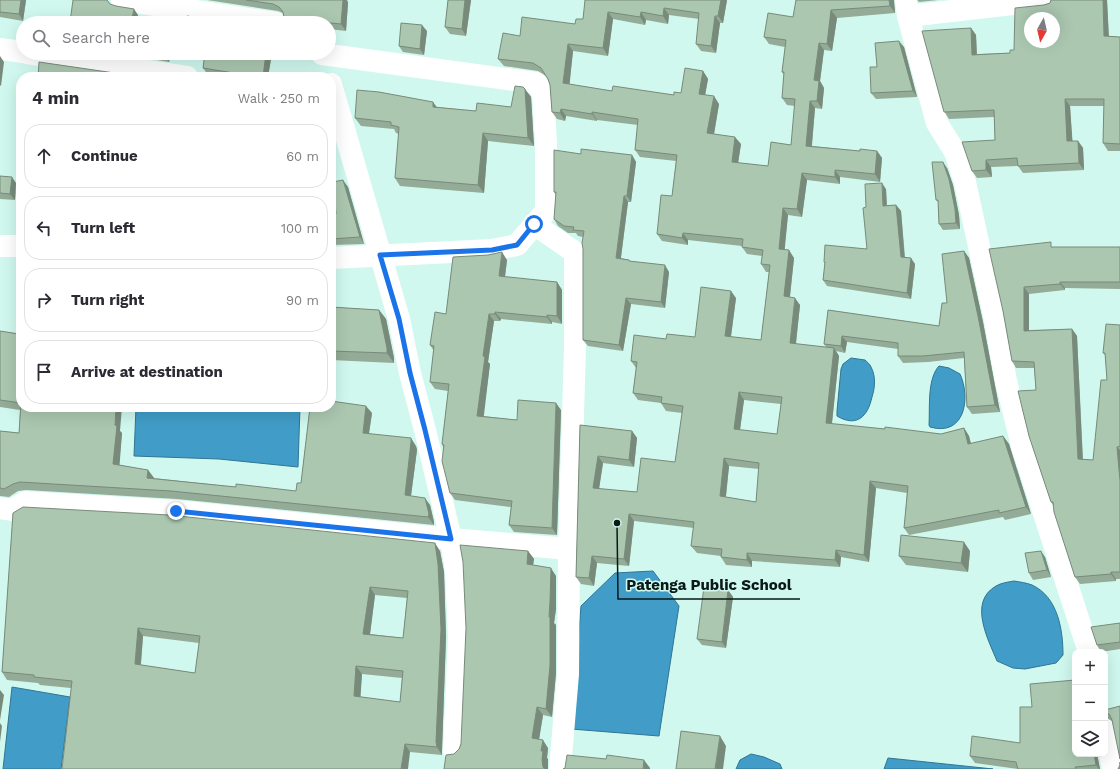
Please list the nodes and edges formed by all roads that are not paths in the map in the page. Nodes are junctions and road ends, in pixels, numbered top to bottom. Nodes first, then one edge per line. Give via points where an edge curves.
1 (122, 0) edge
2 (1048, 0) edge
3 (907, 8) edge
4 (229, 16) edge
5 (0, 49) edge
6 (16, 51) edge
7 (336, 56) edge
8 (74, 60) edge
9 (324, 60) edge
10 (154, 72) edge
11 (327, 72) edge
12 (336, 102) edge
13 (534, 224) junction
14 (0, 246) edge
15 (16, 246) edge
16 (380, 255) junction
17 (336, 258) edge
18 (0, 508) edge
19 (451, 539) junction
20 (569, 549) junction
21 (1088, 649) edge
22 (1108, 745) edge
23 (454, 751) dead end
24 (560, 769) edge
25 (1113, 769) edge

1 - 4 street
2 - 3 street
3 - 21 street via 937,123 955,152 965,182 1022,446
5 - 6 street
7 - 13 street via 536,83 543,93 546,211
8 - 10 street
9 - 11 street
12 - 16 street
13 - 16 street via 517,245
13 - 20 street via 575,255
14 - 15 street
16 - 17 street
16 - 19 street via 399,319
18 - 19 street via 12,510 25,502 176,511
19 - 20 street
19 - 23 street via 456,572 459,637
20 - 24 street via 568,674
22 - 25 street

